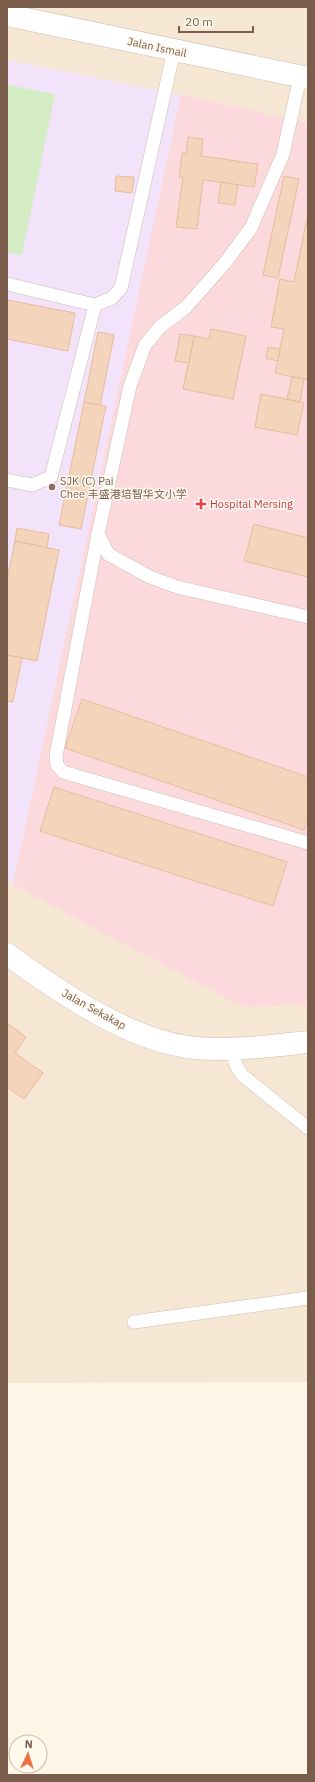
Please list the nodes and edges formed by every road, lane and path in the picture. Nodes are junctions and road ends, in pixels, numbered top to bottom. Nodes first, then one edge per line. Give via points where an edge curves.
1 (7, 15) edge
2 (174, 50) junction
3 (304, 77) edge
4 (7, 284) edge
5 (96, 304) junction
6 (7, 480) edge
7 (98, 534) junction
8 (308, 617) edge
9 (308, 843) edge
10 (7, 954) edge
11 (308, 1042) edge
12 (234, 1049) junction
13 (308, 1128) edge
14 (308, 1298) edge
15 (134, 1322) dead end

1 - 2 street, Jalan Ismail
2 - 3 street, Jalan Ismail
2 - 5 lane via 121,288 112,298
3 - 7 lane via 284,154 251,228 224,264 186,307 160,327 145,345 130,386
4 - 5 lane
5 - 6 lane via 51,477 32,485
7 - 8 lane via 108,554 150,577 177,587
7 - 9 lane via 56,756 57,765 63,772
10 - 12 street, Jalan Sekakap via 42,980 112,1022 155,1039 194,1048
11 - 12 street, Jalan Sekakap
12 - 13 lane via 235,1063 242,1075
14 - 15 lane

